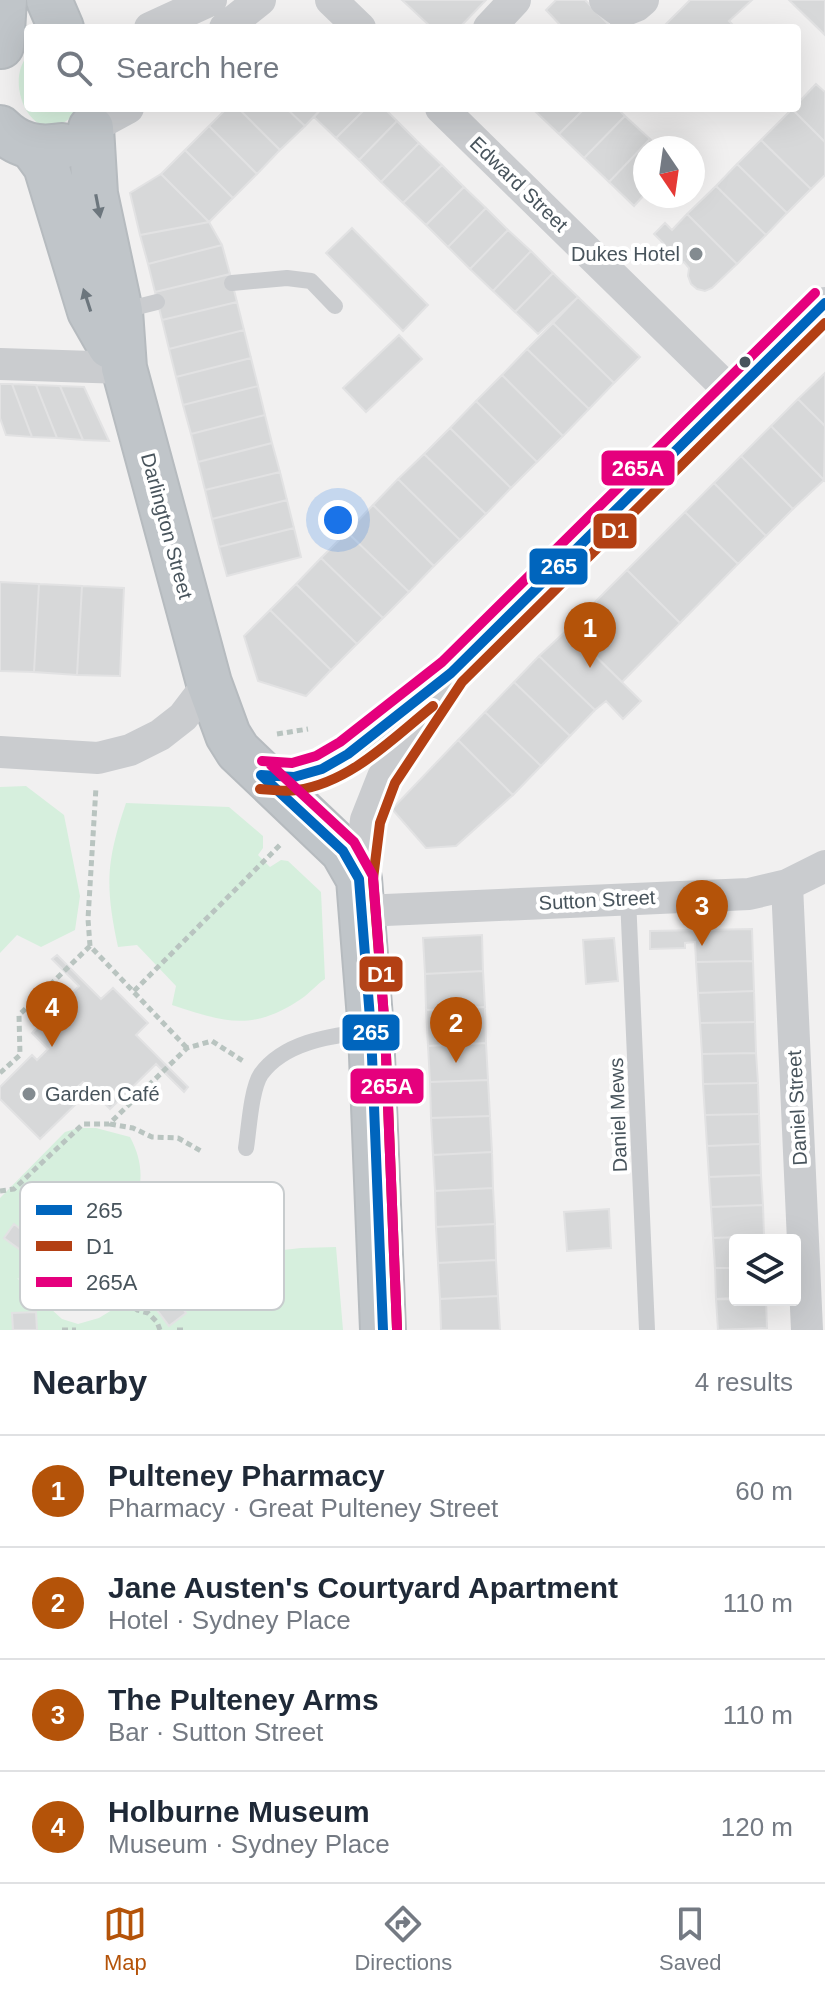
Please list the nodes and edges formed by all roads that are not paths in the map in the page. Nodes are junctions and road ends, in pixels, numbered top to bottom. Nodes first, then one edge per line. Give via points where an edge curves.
1 (4, 0) edge
2 (49, 0) edge
3 (211, 0) edge
4 (260, 0) edge
5 (331, 0) edge
6 (515, 0) edge
7 (605, 0) edge
8 (643, 0) edge
9 (59, 24) edge
10 (159, 24) edge
11 (230, 24) edge
12 (356, 24) edge
13 (493, 24) edge
14 (10, 42) edge
15 (445, 112) edge
16 (107, 115) edge
17 (16, 137) edge
18 (232, 283) dead end
19 (825, 303) edge
20 (335, 306) dead end
21 (0, 364) edge
22 (124, 368) junction
23 (733, 394) junction
24 (451, 673) junction
25 (209, 683) junction
26 (0, 752) edge
27 (249, 763) junction
28 (825, 866) edge
29 (787, 885) junction
30 (361, 895) junction
31 (628, 898) junction
32 (371, 1031) junction
33 (246, 1148) dead end
34 (383, 1330) edge
35 (647, 1330) edge
36 (807, 1330) edge

1 - 14 highway
2 - 9 highway
3 - 10 street
4 - 11 street
5 - 12 street
6 - 13 street
7 - 8 street via 621,12
15 - 23 street, Edward Street
16 - 17 highway via 66,145 43,149
16 -> 22 highway, Darlington Street via 95,194 139,306
22 -> 17 highway, Darlington Street via 90,311 46,166
18 - 20 lane via 311,281
19 - 23 street
21 - 22 street
22 - 25 highway, Darlington Street
23 - 24 street
24 - 27 street via 322,769 294,777
24 - 30 street via 383,777 366,820
25 - 26 street via 183,717 130,750 98,758
25 - 27 highway, Darlington Street via 228,735
27 - 30 highway via 343,851
28 - 29 street, Sutton Street
29 - 31 street, Sutton Street via 749,894
29 - 36 street, Daniel Street
30 - 31 street, Sutton Street
30 - 32 highway
31 - 35 lane, Daniel Mews
32 - 33 lane via 314,1038 262,1073
32 - 34 highway

